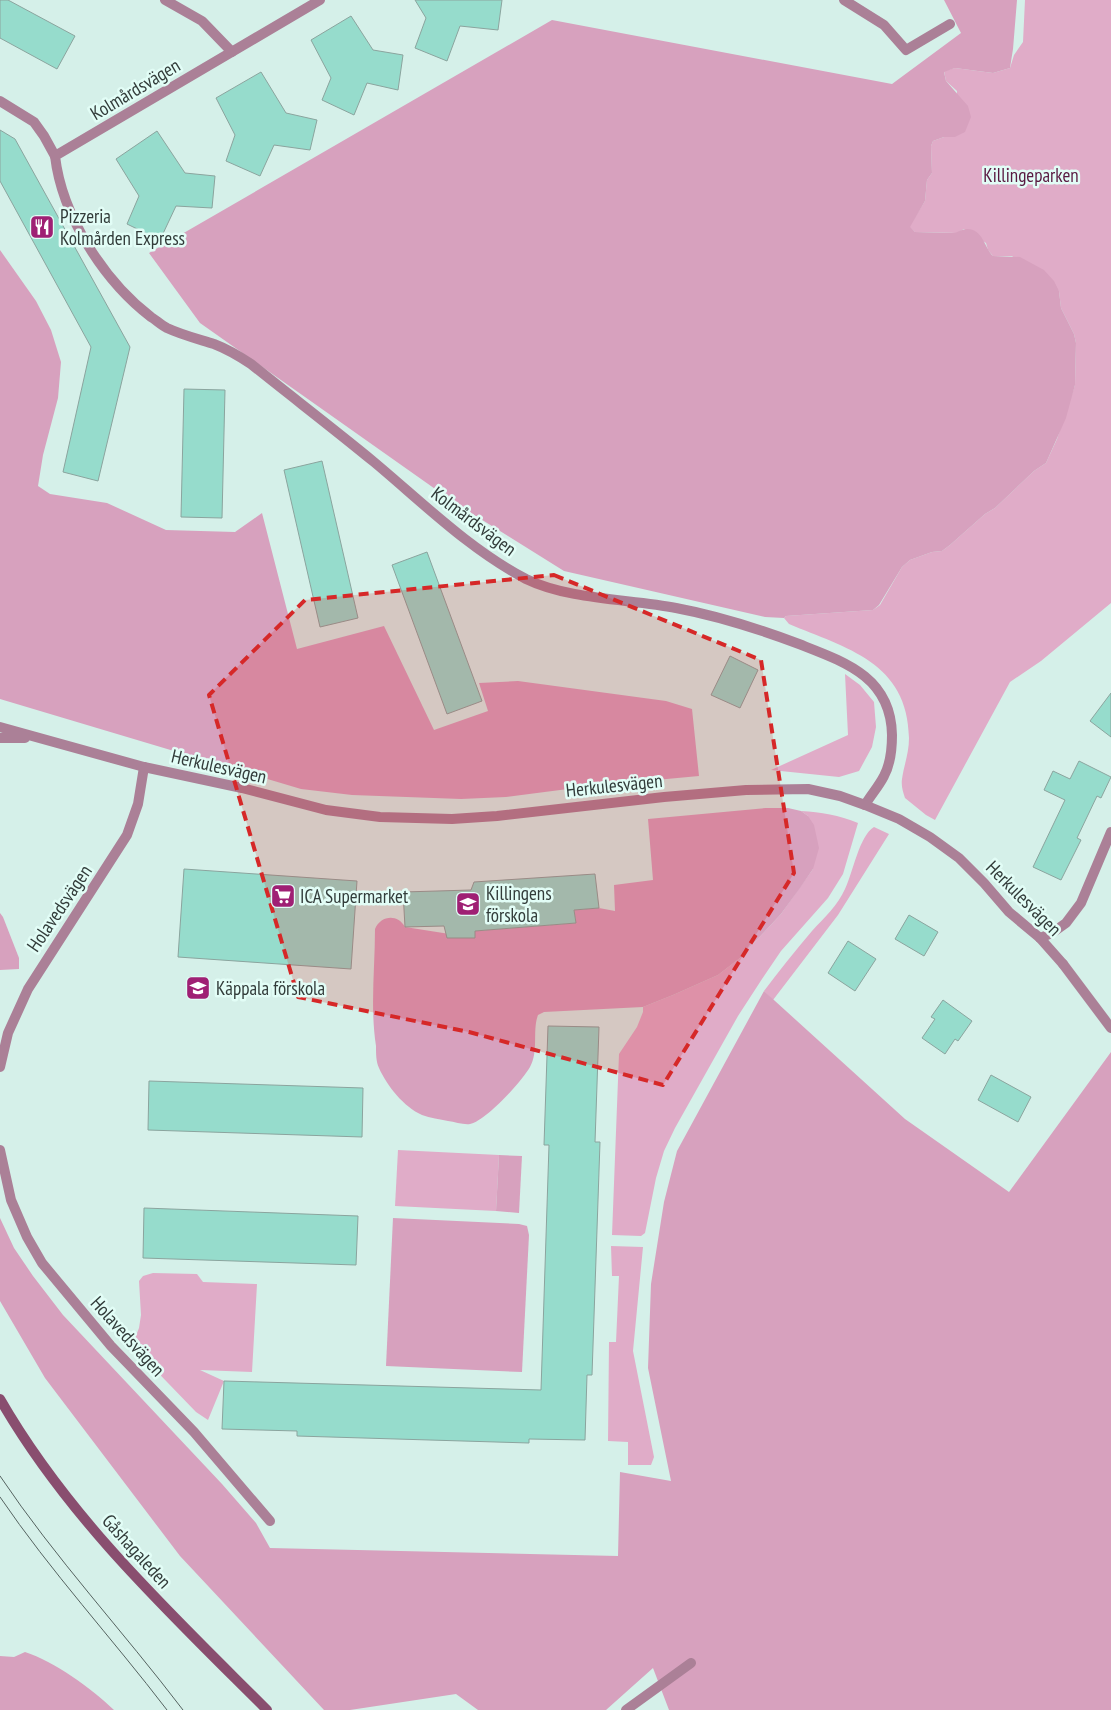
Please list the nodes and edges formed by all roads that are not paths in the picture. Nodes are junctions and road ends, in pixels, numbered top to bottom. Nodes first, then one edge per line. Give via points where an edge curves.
1 (165, 0) edge
2 (320, 0) edge
3 (844, 0) edge
4 (950, 24) dead end
5 (232, 52) junction
6 (0, 101) edge
7 (56, 156) junction
8 (0, 727) edge
9 (0, 738) edge
10 (36, 738) junction
11 (144, 767) junction
12 (865, 804) junction
13 (1111, 832) edge
14 (1040, 938) junction
15 (1111, 1028) edge
16 (0, 1067) edge
17 (0, 1150) edge
18 (0, 1399) edge
19 (270, 1521) dead end
20 (691, 1663) dead end
21 (266, 1710) edge
22 (626, 1710) edge

1 - 5 street via 202,21
2 - 5 street, Kolmårdsvägen
3 - 4 street via 884,25 906,50
5 - 7 street, Kolmårdsvägen
6 - 7 street, Kolmårdsvägen via 34,122
7 - 12 street, Kolmårdsvägen via 63,194 82,234 118,287 134,304 166,328 234,353 251,364 486,555 546,586 675,607 749,625 825,653 865,676 887,704 892,748 883,778
8 - 10 street, Herkulesvägen
9 - 10 street, Herkulesvägen
10 - 11 street, Herkulesvägen
11 - 12 street, Herkulesvägen via 326,810 380,817 452,819 497,816 664,797 779,789 808,789
11 - 16 street, Holavedsvägen via 138,804 127,835 28,988 8,1033
12 - 14 street, Herkulesvägen via 930,836 959,858 1010,912
13 - 14 street via 1081,903 1066,923
14 - 15 street, Herkulesvägen
17 - 19 street, Holavedsvägen via 11,1200 42,1263 111,1346 194,1432
18 - 21 main road, Gåshagaleden via 37,1459 122,1563
20 - 22 street

